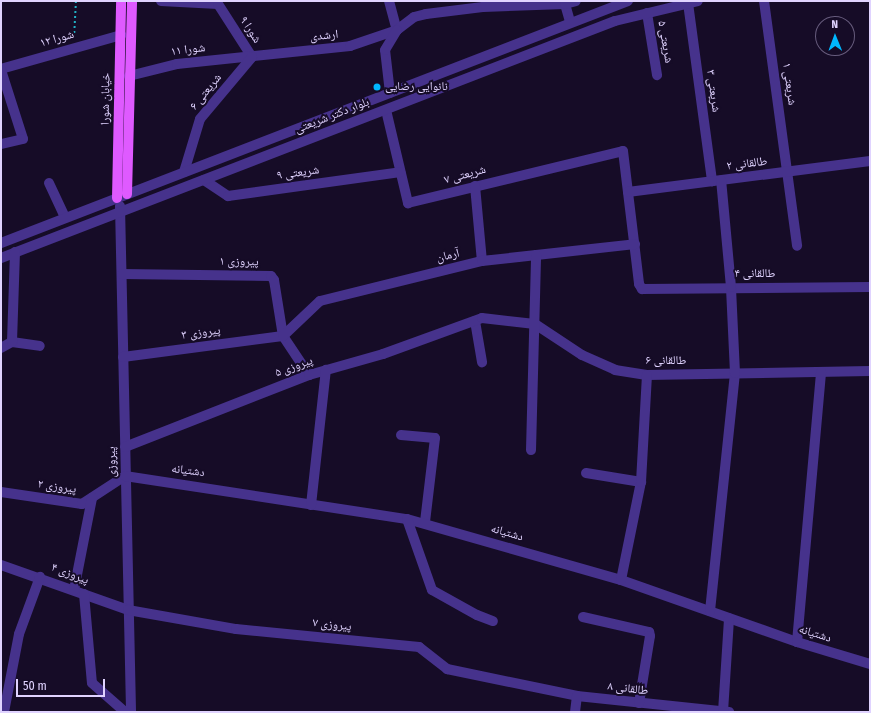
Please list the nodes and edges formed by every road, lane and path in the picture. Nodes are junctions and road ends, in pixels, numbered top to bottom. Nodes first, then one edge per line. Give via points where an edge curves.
1 (76, 1) edge
2 (121, 1) edge
3 (132, 1) edge
4 (161, 1) edge
5 (389, 1) edge
6 (576, 1) edge
7 (628, 1) edge
8 (764, 1) edge
9 (693, 2) edge
10 (482, 4) edge
11 (565, 4) junction
12 (611, 4) edge
13 (647, 13) junction
14 (570, 22) junction
15 (397, 30) junction
16 (121, 35) junction
17 (74, 48) junction
18 (252, 57) junction
19 (1, 70) edge
20 (657, 75) dead end
21 (129, 76) junction
22 (390, 93) junction
23 (386, 110) junction
24 (1, 144) edge
25 (242, 150) junction
26 (870, 161) edge
27 (247, 163) junction
28 (184, 172) junction
29 (400, 172) junction
30 (789, 172) junction
31 (204, 180) junction
32 (717, 181) junction
33 (49, 183) dead end
34 (475, 186) junction
35 (628, 192) junction
36 (127, 194) junction
37 (117, 198) junction
38 (121, 211) junction
39 (65, 218) junction
40 (1, 243) edge
41 (635, 244) junction
42 (797, 246) dead end
43 (16, 252) junction
44 (536, 255) junction
45 (1, 258) edge
46 (482, 261) junction
47 (122, 274) junction
48 (731, 287) junction
49 (870, 287) edge
50 (475, 320) junction
51 (534, 324) junction
52 (283, 336) junction
53 (12, 342) junction
54 (40, 346) dead end
55 (1, 348) edge
56 (123, 357) junction
57 (482, 362) dead end
58 (326, 370) junction
59 (870, 371) edge
60 (821, 372) junction
61 (735, 373) junction
62 (308, 375) junction
63 (647, 375) junction
64 (401, 435) dead end
65 (125, 447) junction
66 (531, 450) dead end
67 (586, 473) dead end
68 (125, 476) junction
69 (641, 482) junction
70 (1, 492) edge
71 (92, 498) junction
72 (311, 505) junction
73 (407, 518) junction
74 (425, 522) junction
75 (1, 565) edge
76 (40, 577) junction
77 (621, 580) junction
78 (74, 590) junction
79 (84, 594) junction
80 (128, 610) junction
81 (710, 611) junction
82 (583, 617) dead end
83 (729, 618) junction
84 (493, 621) dead end
85 (797, 642) junction
86 (870, 664) edge
87 (525, 685) joint
88 (577, 696) junction
89 (639, 703) junction
90 (4, 712) edge
91 (125, 712) edge
92 (131, 712) edge
93 (575, 712) edge
94 (725, 712) edge

1 - 17 path
2 - 16 main road, خیابان شورا
3 - 21 main road, خیابان شورا
4 - 18 street, شورا ۹ via 218,4
5 - 15 street
6 - 11 street
7 - 12 street, بلوار دکتر شریعتی
8 - 30 street, شریعتی ۱
9 - 13 street, بلوار دکتر شریعتی
9 - 32 street, شریعتی ۳
10 - 11 street
10 - 15 street via 414,17
11 - 14 street
12 - 14 street, بلوار دکتر شریعتی
13 - 20 street, شریعتی ۵
13 - 23 street, بلوار دکتر شریعتی via 615,21
14 - 22 street, بلوار دکتر شریعتی
15 - 18 street, ارشدی via 350,46
15 - 22 street via 384,50
16 - 17 street, شورا ۱۲
16 - 37 main road, خیابان شورا
17 - 19 street, شورا ۱۲
18 - 21 street, شورا ۱۱ via 177,64
18 - 28 street, شریعتی ۶ via 200,119
19 - 24 street, شورا ۱۲ via 23,139
21 - 36 main road, خیابان شورا
22 - 25 street, بلوار دکتر شریعتی
23 - 27 street, بلوار دکتر شریعتی
23 - 29 street, شریعتی ۷
25 - 27 street
25 - 28 street, بلوار دکتر شریعتی
26 - 30 street, طالقانی ۲
27 - 31 street, بلوار دکتر شریعتی
28 - 36 street, بلوار دکتر شریعتی
29 - 31 street, شریعتی ۹ via 228,196
29 - 34 street, شریعتی ۷ via 408,203
30 - 32 street, طالقانی ۲
30 - 42 street, شریعتی ۱
31 - 38 street, بلوار دکتر شریعتی
32 - 35 street, طالقانی ۲
32 - 48 street, شریعتی ۳
33 - 39 street
34 - 35 street, شریعتی ۷ via 623,151
34 - 46 street
35 - 41 street
36 - 37 street, بلوار دکتر شریعتی
36 - 38 street
37 - 38 street
37 - 39 street, بلوار دکتر شریعتی
38 - 43 street, بلوار دکتر شریعتی
38 - 47 street, پیروزی
39 - 40 street, بلوار دکتر شریعتی
41 - 44 street, آرمان
41 - 48 street, طالقانی ۴ via 640,287
43 - 45 street, بلوار دکتر شریعتی
43 - 53 street
44 - 46 street, آرمان
44 - 51 street
46 - 52 street, آرمان via 320,301
47 - 52 street, پیروزی ۱ via 271,276 274,280
47 - 56 street, پیروزی
48 - 49 street, طالقانی ۴
48 - 61 street, شریعتی ۳
50 - 51 street, طالقانی ۶ via 482,318
50 - 57 street
50 - 58 street, پیروزی ۵ via 383,354
51 - 63 street, طالقانی ۶ via 582,355 616,370
51 - 66 street
52 - 56 street, پیروزی ۳
52 - 62 street, پیروزی ۱
53 - 54 street
53 - 55 street
56 - 65 street, پیروزی
58 - 62 street, پیروزی ۵
58 - 72 street
59 - 60 street, طالقانی ۶
60 - 61 street, طالقانی ۶
60 - 85 street
61 - 63 street, طالقانی ۶
61 - 81 street, شریعتی ۳
62 - 65 street, پیروزی ۵
63 - 69 street
64 - 74 street via 435,438
65 - 68 street, پیروزی
67 - 69 street
68 - 71 street, پیروزی ۲
68 - 72 street, دشتیانه via 215,488
68 - 80 street, پیروزی
69 - 77 street
70 - 71 street, پیروزی ۲ via 82,504
71 - 78 street
72 - 73 street, دشتیانه
73 - 74 street, دشتیانه
73 - 84 street via 432,590
74 - 77 street, دشتیانه
75 - 76 street, پیروزی ۴
76 - 78 street, پیروزی ۴
76 - 90 street via 19,634
77 - 81 street, دشتیانه
78 - 79 street, پیروزی ۴
79 - 80 street, پیروزی ۴
79 - 91 street via 92,683
80 - 87 street, پیروزی ۷ via 236,629 419,647 447,669
80 - 92 street, پیروزی
81 - 83 street, دشتیانه
82 - 89 street via 649,632
83 - 85 street, دشتیانه
83 - 94 street
85 - 86 street, دشتیانه
87 - 88 street, طالقانی ۸
88 - 89 street, طالقانی ۸
88 - 93 street
89 - 94 street, طالقانی ۸

